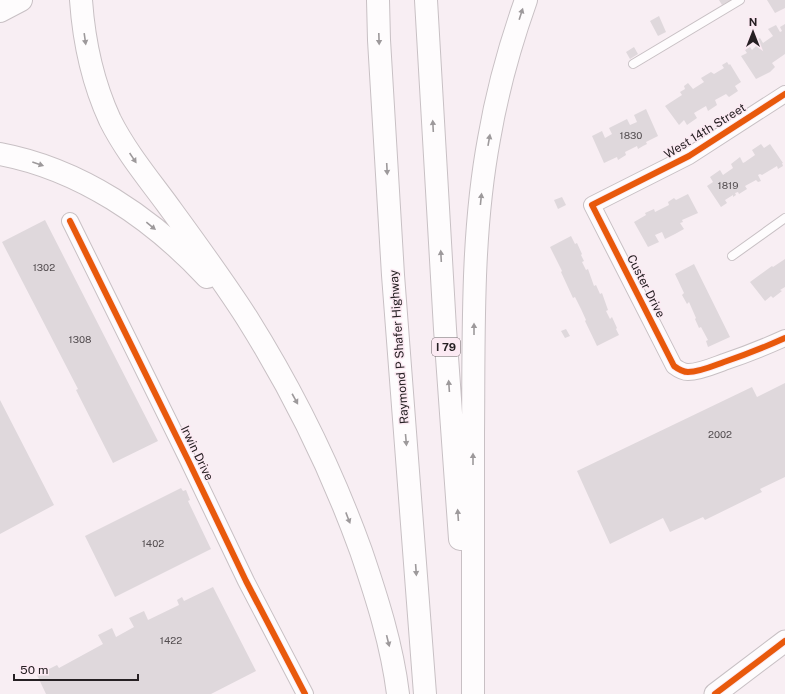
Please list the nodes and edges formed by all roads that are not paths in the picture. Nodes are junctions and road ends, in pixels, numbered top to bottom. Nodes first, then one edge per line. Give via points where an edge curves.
1 (81, 0) edge
2 (378, 0) edge
3 (426, 0) edge
4 (526, 0) edge
5 (740, 0) edge
6 (633, 64) dead end
7 (785, 94) edge
8 (0, 154) edge
9 (592, 205) joint
10 (785, 218) edge
11 (70, 221) dead end
12 (732, 256) dead end
13 (785, 338) edge
14 (275, 366) junction
15 (785, 641) edge
16 (305, 694) edge
17 (398, 694) edge
18 (425, 694) edge
19 (472, 694) edge
20 (715, 694) edge

1 -> 14 highway via 86,50 93,77 111,121 135,162 203,253 248,319
2 -> 18 highway, Raymond P Shafer Highway via 393,276
19 -> 3 highway, I 79 via 445,329
19 -> 4 highway via 474,333 478,228 483,178 495,108
5 - 6 lane
7 - 9 street, West 14th Street via 690,156
8 -> 14 highway via 31,162 76,180 123,205 145,221 206,276 227,300
9 - 13 street, Custer Drive via 674,366 686,372 714,366
10 - 12 lane
11 - 16 street, Irwin Drive via 246,581
14 -> 17 highway via 296,401 321,453 355,536 378,604 395,670
15 - 20 street

